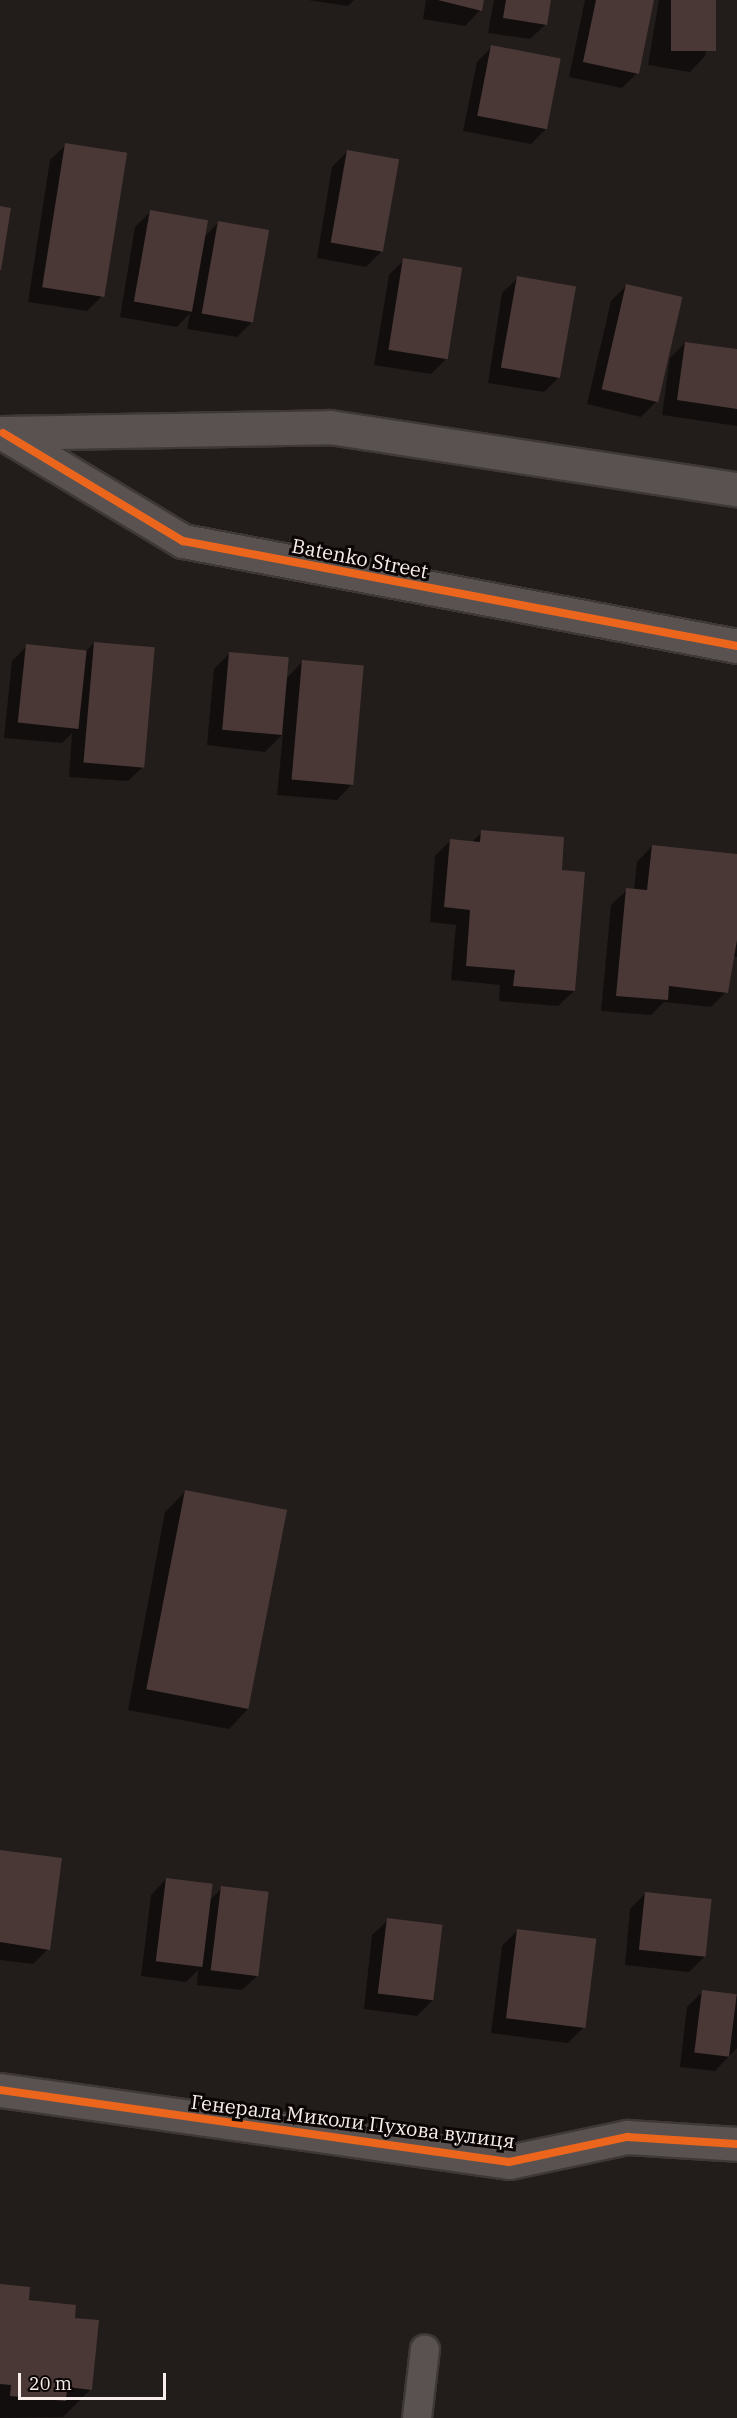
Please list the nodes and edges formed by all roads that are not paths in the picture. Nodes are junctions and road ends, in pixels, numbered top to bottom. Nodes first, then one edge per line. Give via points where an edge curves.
1 (2, 433) edge
2 (737, 489) edge
3 (737, 646) edge
4 (0, 2090) edge
5 (737, 2144) edge
6 (424, 2349) dead end
7 (417, 2418) edge

1 - 2 street, Batenko Street via 330,427
1 - 3 street, Batenko Street via 183,542
4 - 5 street, Генерала Миколи Пухова вулиця via 509,2162 627,2137
6 - 7 lane

